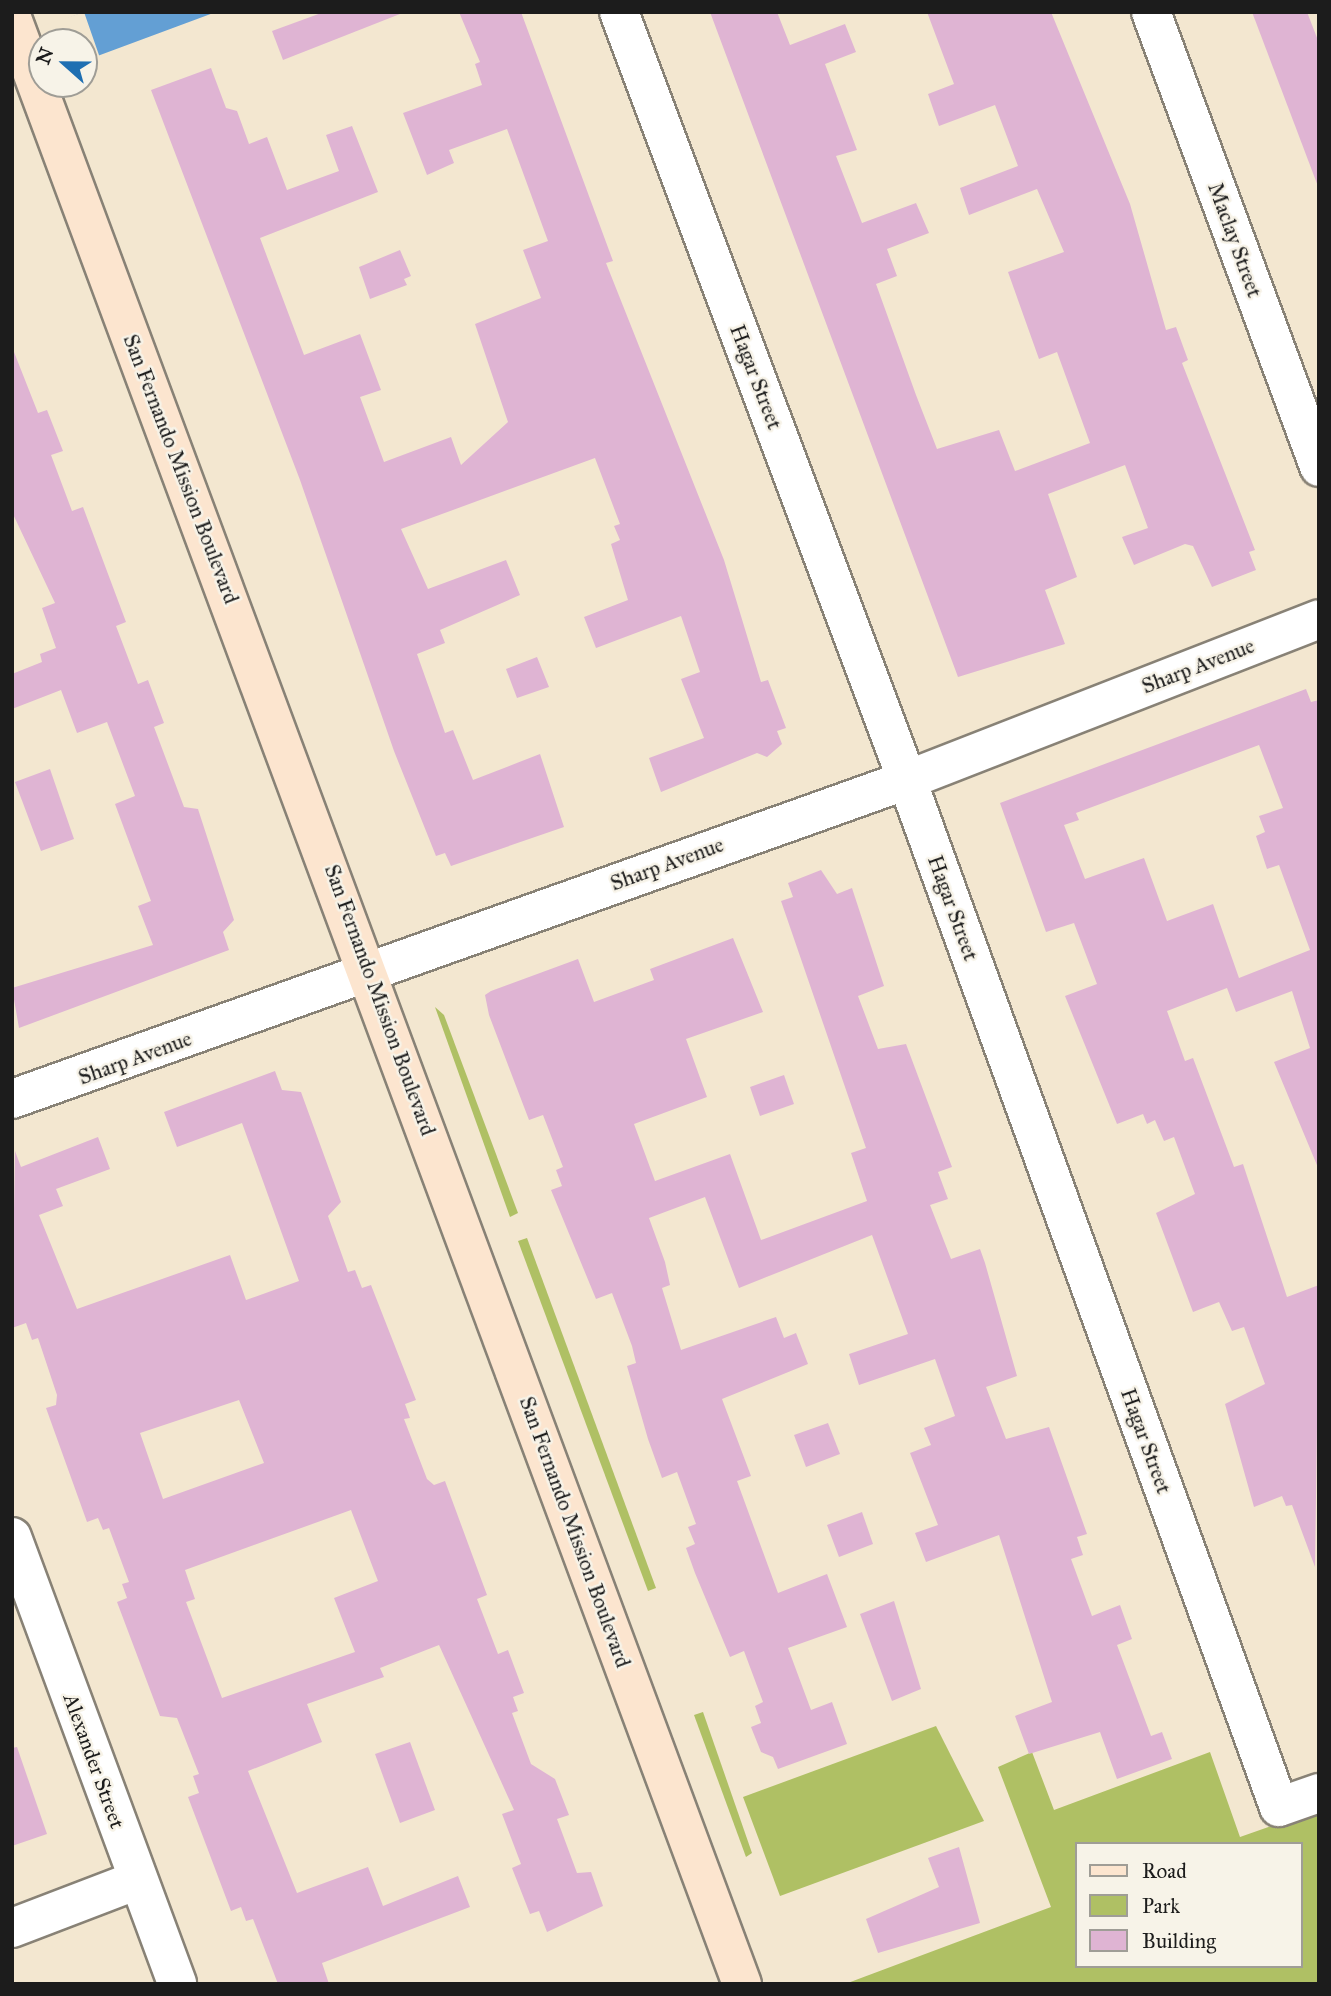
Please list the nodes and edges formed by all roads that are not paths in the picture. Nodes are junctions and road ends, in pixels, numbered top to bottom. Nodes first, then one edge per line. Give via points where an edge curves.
1 (619, 12) edge
2 (1151, 12) edge
3 (16, 26) edge
4 (1319, 467) edge
5 (1319, 618) edge
6 (907, 780) junction
7 (369, 972) junction
8 (12, 1099) edge
9 (12, 1537) edge
10 (1319, 1793) edge
11 (138, 1880) junction
12 (12, 1928) edge
13 (177, 1984) edge
14 (741, 1984) edge

1 - 6 street, Hagar Street
2 - 4 street, Maclay Street
3 - 7 main road, San Fernando Mission Boulevard
5 - 6 street, Sharp Avenue
6 - 7 street, Sharp Avenue
6 - 10 street, Hagar Street via 1279,1807
7 - 8 street, Sharp Avenue
7 - 14 main road, San Fernando Mission Boulevard
9 - 11 street, Alexander Street
11 - 12 street
11 - 13 street, Alexander Street

